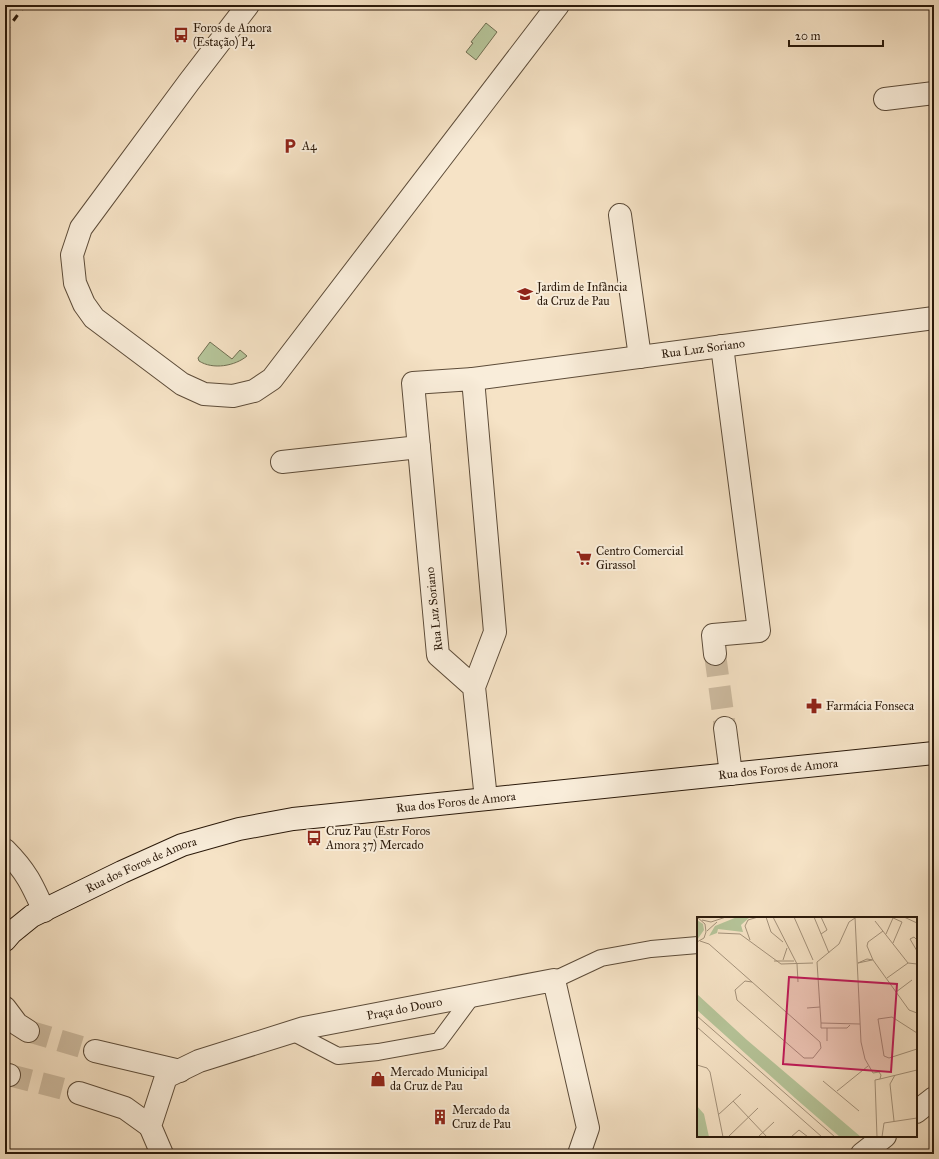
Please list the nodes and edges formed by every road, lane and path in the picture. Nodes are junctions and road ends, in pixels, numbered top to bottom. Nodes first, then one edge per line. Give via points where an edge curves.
1 (248, 5) edge
2 (558, 5) edge
3 (934, 93) edge
4 (885, 99) dead end
5 (620, 216) dead end
6 (934, 318) edge
7 (722, 346) junction
8 (640, 357) junction
9 (473, 379) junction
10 (418, 447) junction
11 (282, 462) dead end
12 (716, 654) tunnel mouth
13 (474, 687) junction
14 (725, 728) tunnel mouth
15 (934, 753) edge
16 (731, 774) junction
17 (486, 799) junction
18 (5, 850) edge
19 (44, 911) junction
20 (5, 940) edge
21 (697, 945) edge
22 (554, 980) junction
23 (473, 995) junction
24 (5, 1008) edge
25 (28, 1031) tunnel mouth
26 (292, 1032) junction
27 (95, 1051) tunnel mouth
28 (180, 1071) junction
29 (79, 1093) tunnel mouth
30 (934, 1098) edge
31 (917, 1111) edge
32 (150, 1126) junction
33 (884, 1137) edge
34 (162, 1154) edge
35 (579, 1154) edge
36 (862, 1154) edge

1 - 2 street via 81,228 72,255 75,283 84,304 94,318 182,384 204,394 233,396 254,390 272,379
3 - 4 street
5 - 8 street
6 - 7 street, Rua Luz Soriano
7 - 8 street, Rua Luz Soriano
7 - 12 street via 759,631 712,634
8 - 9 street, Rua Luz Soriano
9 - 10 street, Rua Luz Soriano via 412,383
9 - 13 street via 495,632
10 - 11 street
10 - 13 street, Rua Luz Soriano via 438,655
13 - 17 street
14 - 16 street
15 - 16 street, Rua dos Foros de Amora
16 - 17 street, Rua dos Foros de Amora
17 - 19 street, Rua dos Foros de Amora via 293,819 239,829 182,845
18 - 19 street via 19,864 30,881
19 - 20 street, Rua dos Foros de Amora via 32,916
21 - 22 lane via 651,949 601,958
22 - 23 street, Praça do Douro
22 - 35 street via 588,1128
23 - 26 street, Praça do Douro
23 - 26 lane via 439,1041 338,1056
24 - 25 street via 18,1024
26 - 28 street, Praça do Douro via 199,1061
27 - 28 street
28 - 32 street, Praça do Douro via 166,1077
29 - 32 street via 125,1108
30 - 31 street
32 - 34 street
33 - 36 street

